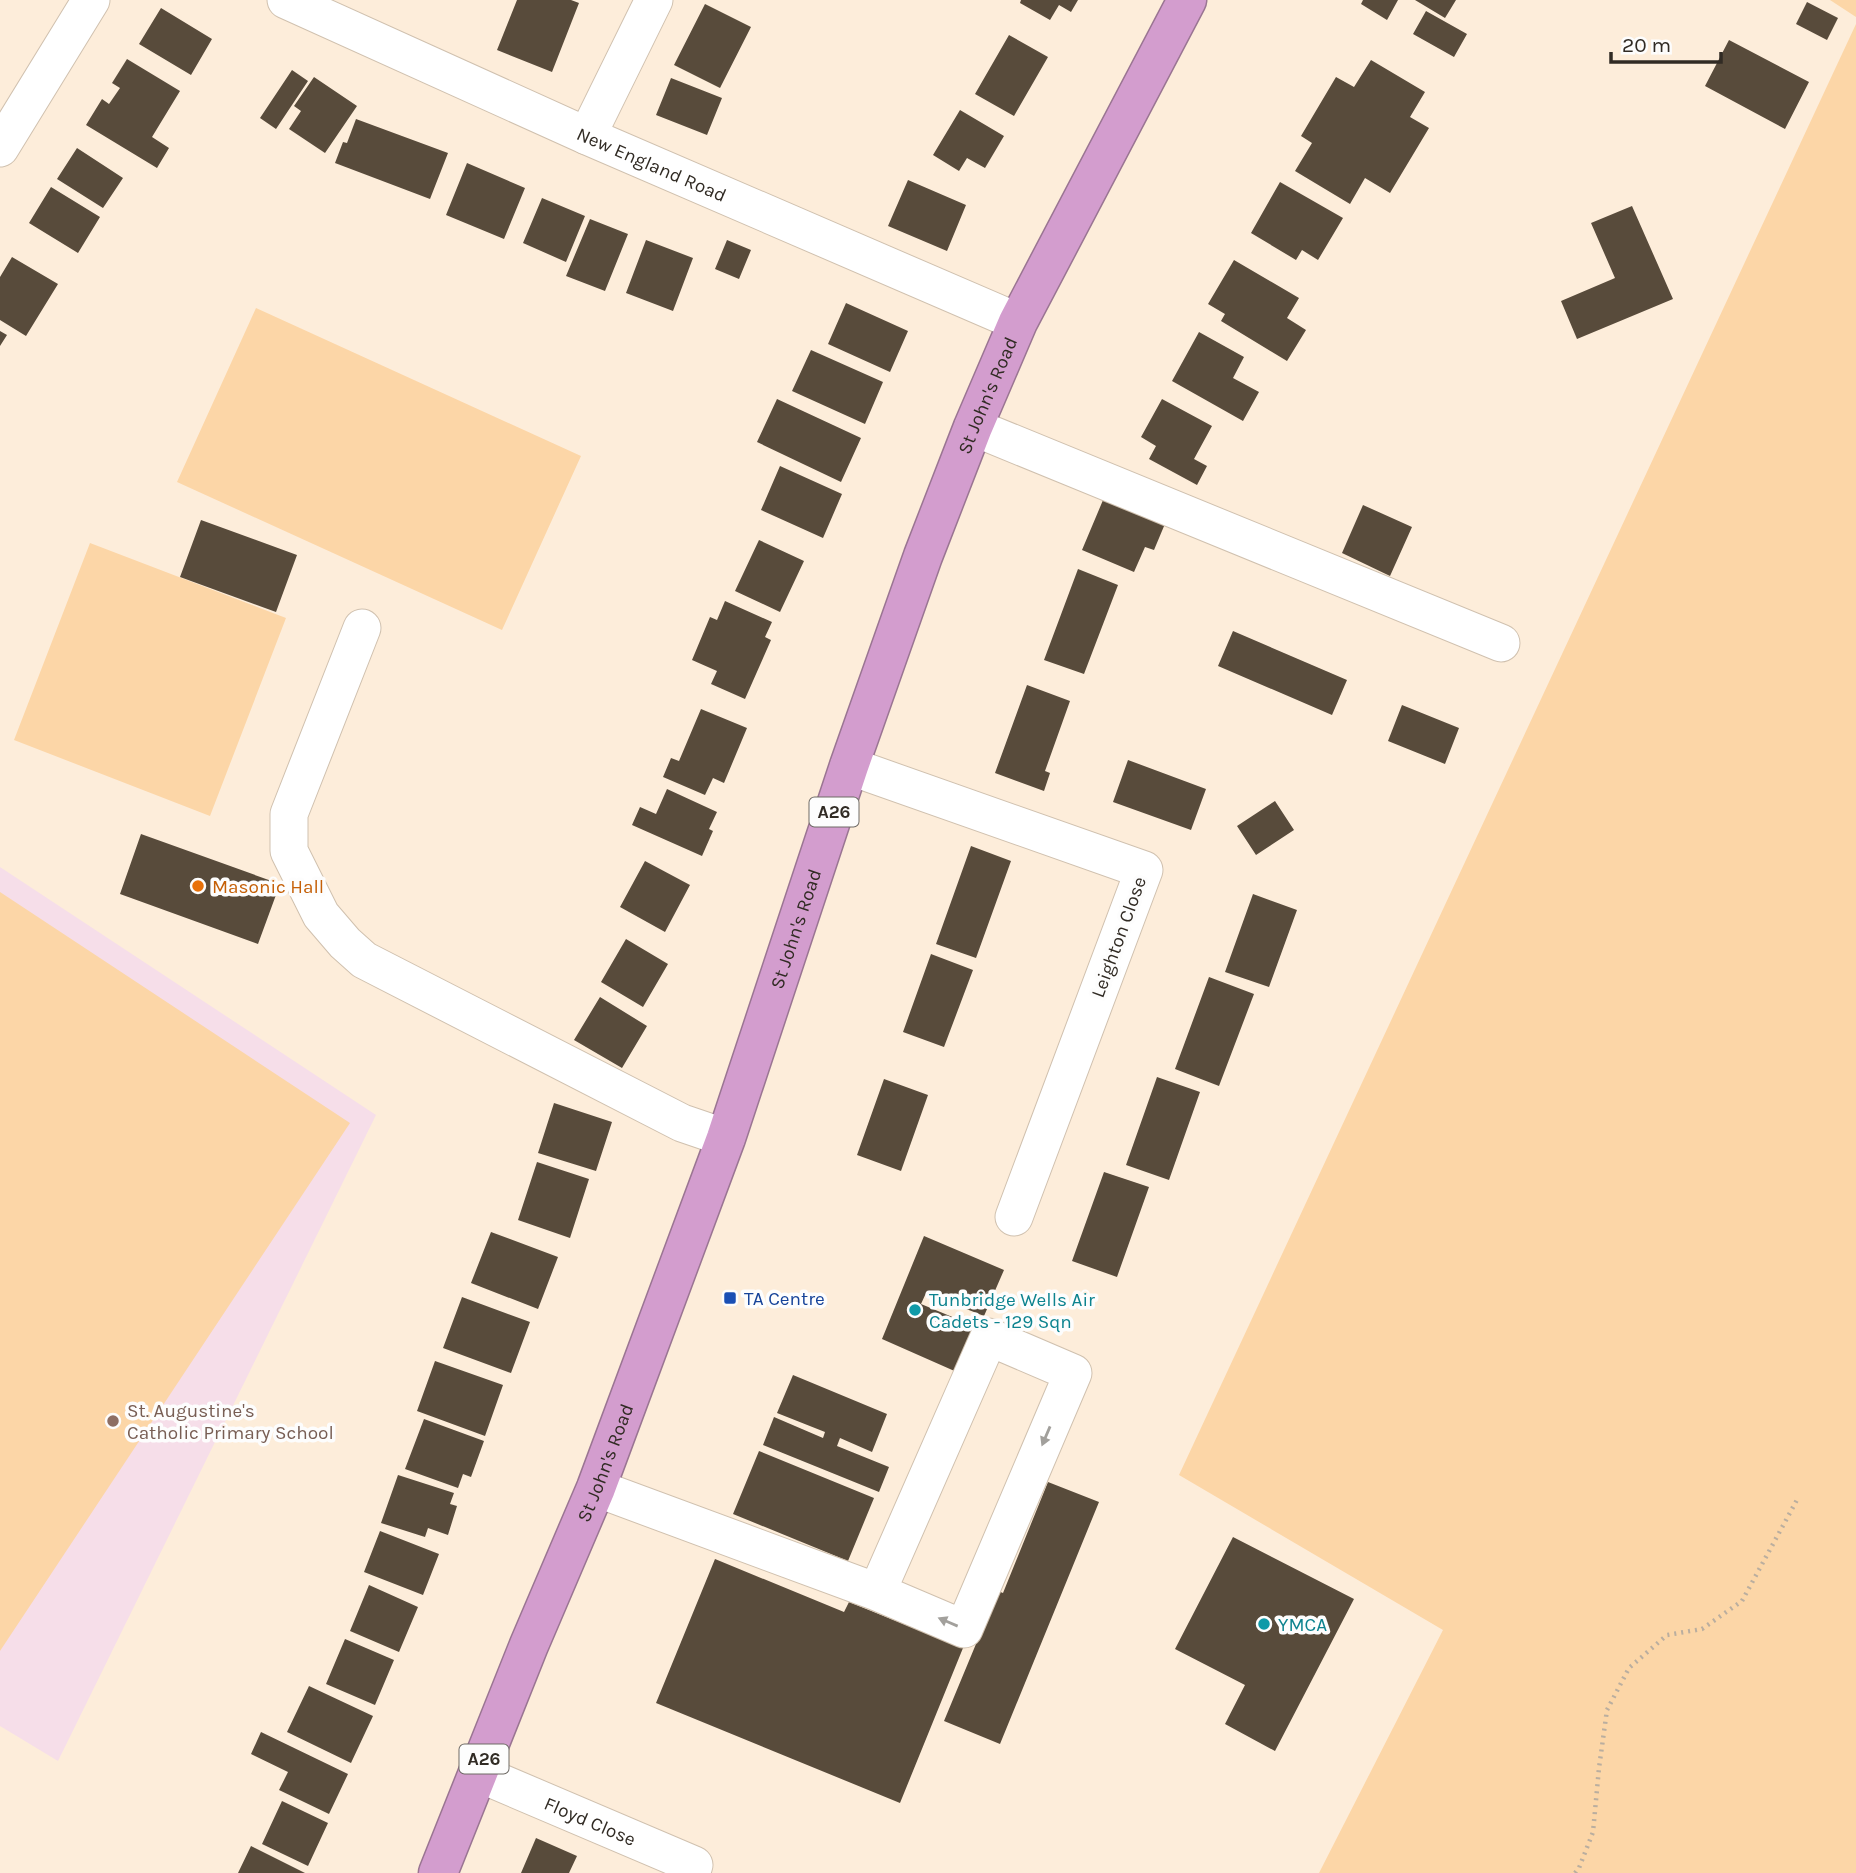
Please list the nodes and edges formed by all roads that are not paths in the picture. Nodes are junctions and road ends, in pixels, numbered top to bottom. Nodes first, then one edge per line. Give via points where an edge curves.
1 (91, 0) edge
2 (286, 0) edge
3 (654, 0) edge
4 (1187, 0) edge
5 (587, 136) junction
6 (0, 148) edge
7 (1018, 322) junction
8 (973, 427) junction
9 (362, 628) dead end
10 (1501, 643) dead end
11 (849, 766) junction
12 (726, 1138) junction
13 (1014, 1217) dead end
14 (596, 1488) junction
15 (877, 1592) junction
16 (478, 1773) junction
17 (700, 1870) edge
18 (438, 1873) edge

1 - 6 street
2 - 5 street, New England Road
3 - 5 street
4 - 7 highway, St John's Road / A26
5 - 7 street, New England Road
7 - 8 highway, St John's Road / A26
8 - 10 street
8 - 11 highway, St John's Road / A26
9 - 12 street via 289,814 289,851 321,915 364,960 682,1123
11 - 12 highway, St John's Road / A26
11 - 13 street, Leighton Close via 1144,870
12 - 14 highway, St John's Road / A26
14 - 15 street
14 - 16 highway, St John's Road / A26
15 -> 15 street via 989,1337 1073,1373 964,1629
16 - 17 street, Floyd Close
16 - 18 highway, St John's Road / A26

